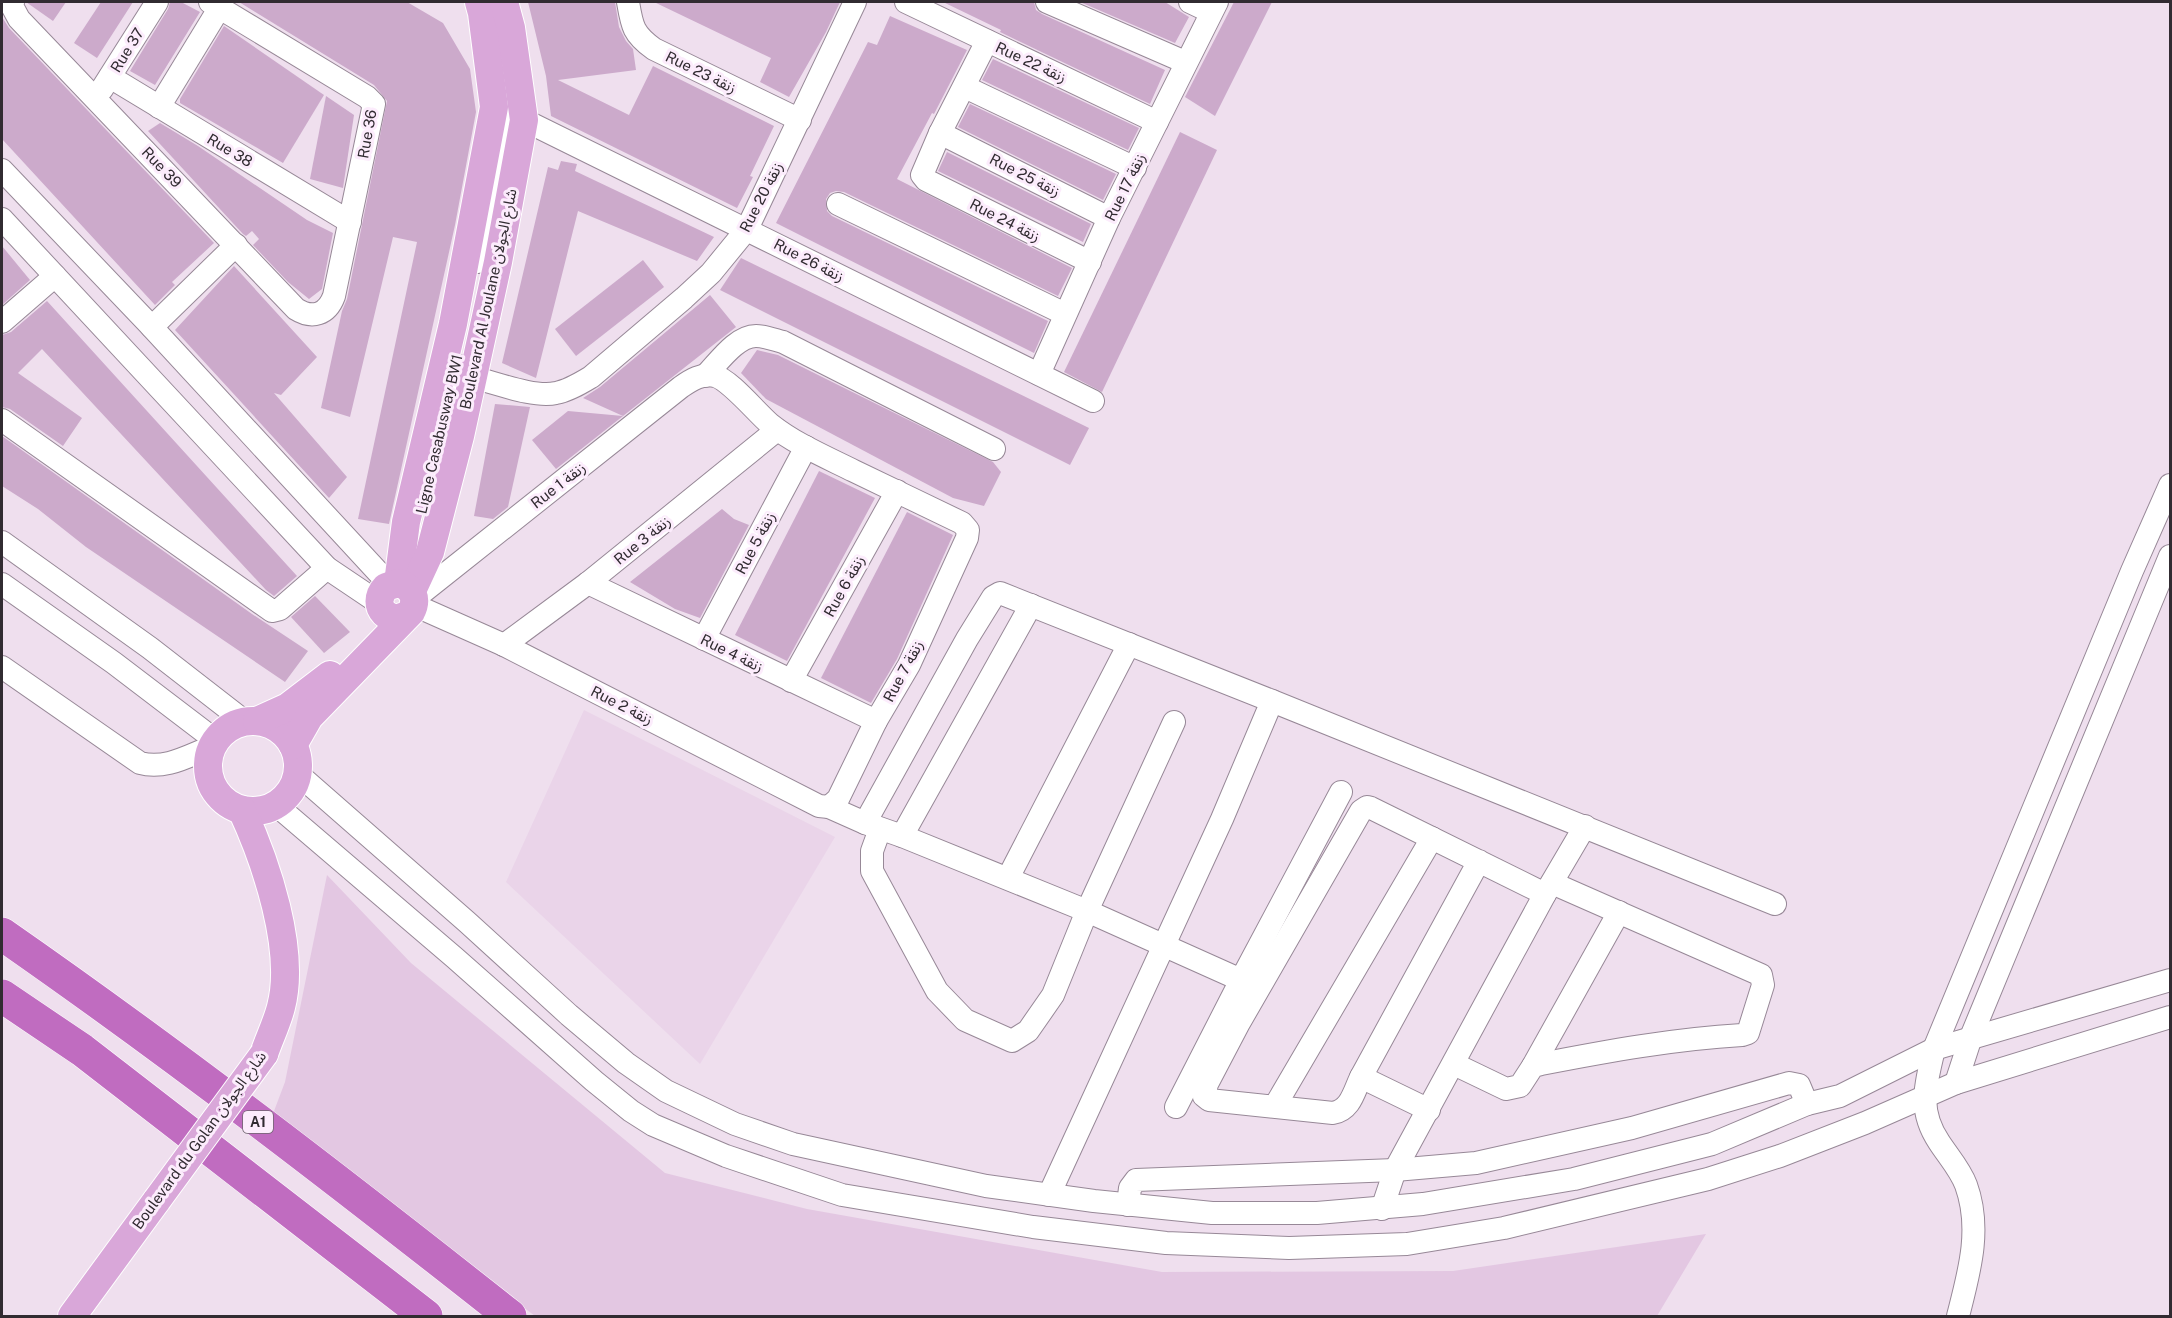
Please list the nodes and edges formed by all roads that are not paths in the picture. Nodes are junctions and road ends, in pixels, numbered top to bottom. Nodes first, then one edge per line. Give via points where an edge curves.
1 (157, 2) edge
2 (479, 2) edge
3 (490, 2) edge
4 (495, 2) edge
5 (504, 2) edge
6 (628, 2) edge
7 (855, 2) edge
8 (906, 2) edge
9 (1047, 2) edge
10 (1190, 2) edge
11 (13, 4) edge
12 (224, 6) edge
13 (1214, 7) edge
14 (987, 41) junction
15 (1185, 63) junction
16 (110, 77) junction
17 (965, 87) junction
18 (97, 99) junction
19 (159, 107) junction
20 (524, 120) junction
21 (800, 120) junction
22 (1157, 122) junction
23 (940, 133) junction
24 (1135, 168) junction
25 (2, 170) edge
26 (838, 204) dead end
27 (1109, 218) junction
28 (2, 219) edge
29 (350, 222) junction
30 (747, 229) junction
31 (236, 245) junction
32 (1090, 262) junction
33 (55, 276) junction
34 (320, 313) joint
35 (1065, 314) junction
36 (2, 322) edge
37 (153, 328) junction
38 (128, 354) junction
39 (1039, 374) junction
40 (705, 376) junction
41 (471, 377) junction
42 (1093, 401) dead end
43 (2, 420) edge
44 (777, 430) junction
45 (806, 447) junction
46 (994, 449) dead end
47 (2170, 485) edge
48 (897, 491) junction
49 (2, 542) edge
50 (2170, 556) edge
51 (327, 568) junction
52 (2132, 571) junction
53 (588, 583) junction
54 (2, 584) edge
55 (2165, 586) edge
56 (401, 596) junction
57 (1031, 605) junction
58 (704, 639) junction
59 (1129, 644) junction
60 (504, 645) junction
61 (2, 667) edge
62 (790, 681) junction
63 (1272, 701) junction
64 (251, 721) junction
65 (876, 722) junction
66 (1174, 722) dead end
67 (213, 744) junction
68 (293, 745) junction
69 (298, 774) junction
70 (1341, 792) dead end
71 (276, 806) junction
72 (829, 807) junction
73 (242, 810) junction
74 (872, 826) junction
75 (1585, 826) junction
76 (902, 836) junction
77 (1432, 838) junction
78 (1479, 861) junction
79 (1008, 878) junction
80 (1549, 888) junction
81 (1774, 904) dead end
82 (1087, 911) junction
83 (1619, 912) junction
84 (2, 934) edge
85 (1163, 946) junction
86 (1241, 980) junction
87 (2170, 980) edge
88 (2, 996) edge
89 (2170, 1017) edge
90 (1971, 1037) junction
91 (1934, 1049) junction
92 (1454, 1064) junction
93 (1533, 1066) junction
94 (1361, 1077) junction
95 (1956, 1083) junction
96 (1924, 1097) junction
97 (1807, 1104) junction
98 (1275, 1106) junction
99 (1176, 1107) dead end
100 (1429, 1110) junction
101 (1395, 1170) junction
102 (1049, 1195) junction
103 (1128, 1205) junction
104 (1382, 1209) junction
105 (72, 1317) edge
106 (426, 1317) edge
107 (510, 1317) edge
108 (1958, 1317) edge

1 - 16 street, Rue 37
2 - 56 main road, Boulevard Al Joulane شارع الجولان via 494,107 453,324 406,522
3 - 56 street, Ligne Casabusway BW1 via 509,113
4 - 56 street, Ligne Casabusway BW1 via 513,115 502,182 426,523
5 - 20 main road, Boulevard Al Joulane شارع الجولان
6 - 21 street, Rue 23 زنقة via 636,34 654,49
7 - 21 street, Rue 20 زنقة
8 - 14 street, Rue 22 زنقة
9 - 15 street
10 - 13 street
11 - 18 street, Rue 39 via 19,19
12 - 19 street
12 - 29 street, Rue 36 via 374,104
13 - 15 street, Rue 17 زنقة
14 - 17 street
14 - 22 street, Rue 22 زنقة
15 - 22 street, Rue 17 زنقة
16 - 18 street, Rue 37
16 - 19 street, Rue 38
17 - 23 street
17 - 24 street
18 - 31 street, Rue 39
19 - 29 street, Rue 38
20 - 30 street, Rue 26 زنقة
20 - 41 main road, Boulevard Al Joulane شارع الجولان via 498,262
21 - 30 street, Rue 20 زنقة
22 - 24 street, Rue 17 زنقة
23 - 27 street, Rue 25 زنقة
23 - 32 street, Rue 24 زنقة via 922,175 926,180
24 - 27 street, Rue 17 زنقة
25 - 37 street
26 - 35 street
27 - 32 street, Rue 17 زنقة
28 - 33 street
29 - 34 street, Rue 36 via 334,296
30 - 39 street, Rue 26 زنقة
30 - 41 street, Rue 20 زنقة via 711,273 591,377 557,393 534,392
31 - 34 street, Rue 39 via 296,309 307,314
31 - 37 street
32 - 35 street, Rue 17 زنقة
33 - 36 street
33 - 38 street
35 - 39 street, Rue 17 زنقة
37 - 38 street
37 - 56 street
38 - 51 street
39 - 42 street, Rue 26 زنقة
40 - 44 street via 727,381
40 - 46 street, Rue 1 زنقة via 739,342 764,336
40 - 56 street, Rue 1 زنقة via 681,387
41 - 56 main road, Boulevard Al Joulane شارع الجولان via 430,552
43 - 51 street via 275,612
44 - 45 street
44 - 53 street, Rue 3 زنقة
45 - 48 street
45 - 58 street, Rue 5 زنقة
47 - 52 street
48 - 62 street, Rue 6 زنقة
48 - 65 street, Rue 7 زنقة via 968,530 909,665
49 - 64 street
50 - 55 street
51 - 56 street
52 - 55 street
52 - 91 street
53 - 58 street, Rue 4 زنقة
53 - 60 street, Rue 3 زنقة
54 - 67 street via 114,663
55 - 90 street
56 - 60 street, Rue 2 زنقة
56 - 64 main road via 367,642 339,669 288,707
56 - 68 main road via 309,717
57 - 59 street
57 - 74 street via 1000,593 993,597 967,639
57 - 76 street
58 - 62 street, Rue 4 زنقة
59 - 63 street
59 - 79 street
60 - 72 street, Rue 2 زنقة via 819,806
61 - 67 street via 141,762 165,765
62 - 65 street, Rue 4 زنقة
63 - 75 street
63 - 85 street
64 - 67 main road via 227,728
64 - 68 main road via 272,724
65 - 72 street, Rue 7 زنقة via 838,799
66 - 82 street
67 - 73 main road via 207,763 209,779 227,804
68 - 69 main road
69 - 71 main road via 294,786
69 - 102 street via 569,1015 666,1090 735,1124 793,1144
70 - 86 street
71 - 73 main road via 254,812
71 - 96 street via 631,1111 695,1144 842,1195 1033,1227 1166,1243 1289,1248 1407,1244 1504,1228 1708,1179 1780,1156
72 - 74 street, Rue 2 زنقة
73 - 105 main road, Boulevard du Golan شارع الجولان, bridge via 273,896 285,962 282,1006 264,1054
74 - 76 street, Rue 2 زنقة
74 - 82 street via 872,870 937,991 965,1020 1012,1041 1029,1031 1053,995
75 - 80 street
75 - 81 street
76 - 79 street, Rue 2 زنقة
77 - 78 street
77 - 98 street
77 - 98 street via 1371,808 1361,811 1203,1091 1209,1100
78 - 80 street
78 - 94 street
79 - 82 street, Rue 2 زنقة
80 - 83 street
80 - 92 street
82 - 85 street, Rue 2 زنقة
83 - 93 street
83 - 93 street via 1761,975 1763,985 1748,1033 1630,1047
84 - 107 highway, A1 via 357,1196
85 - 86 street, Rue 2 زنقة
85 - 102 street
86 - 99 street
87 - 90 street
88 - 106 highway via 82,1050
89 - 95 street
90 - 91 street
90 - 95 street
91 - 96 street
91 - 97 street via 1840,1096
92 - 93 street via 1506,1089 1520,1086
92 - 100 street
94 - 98 street via 1341,1112
94 - 100 street
95 - 96 street
96 - 108 street via 1932,1130 1966,1185 1972,1218 1973,1251
97 - 101 street via 1799,1085 1788,1083 1632,1128 1487,1160
97 - 104 street via 1712,1144 1647,1161 1574,1179
100 - 101 street
101 - 103 street via 1143,1179 1136,1180 1130,1188
101 - 104 street
102 - 103 street
103 - 104 street via 1223,1213

